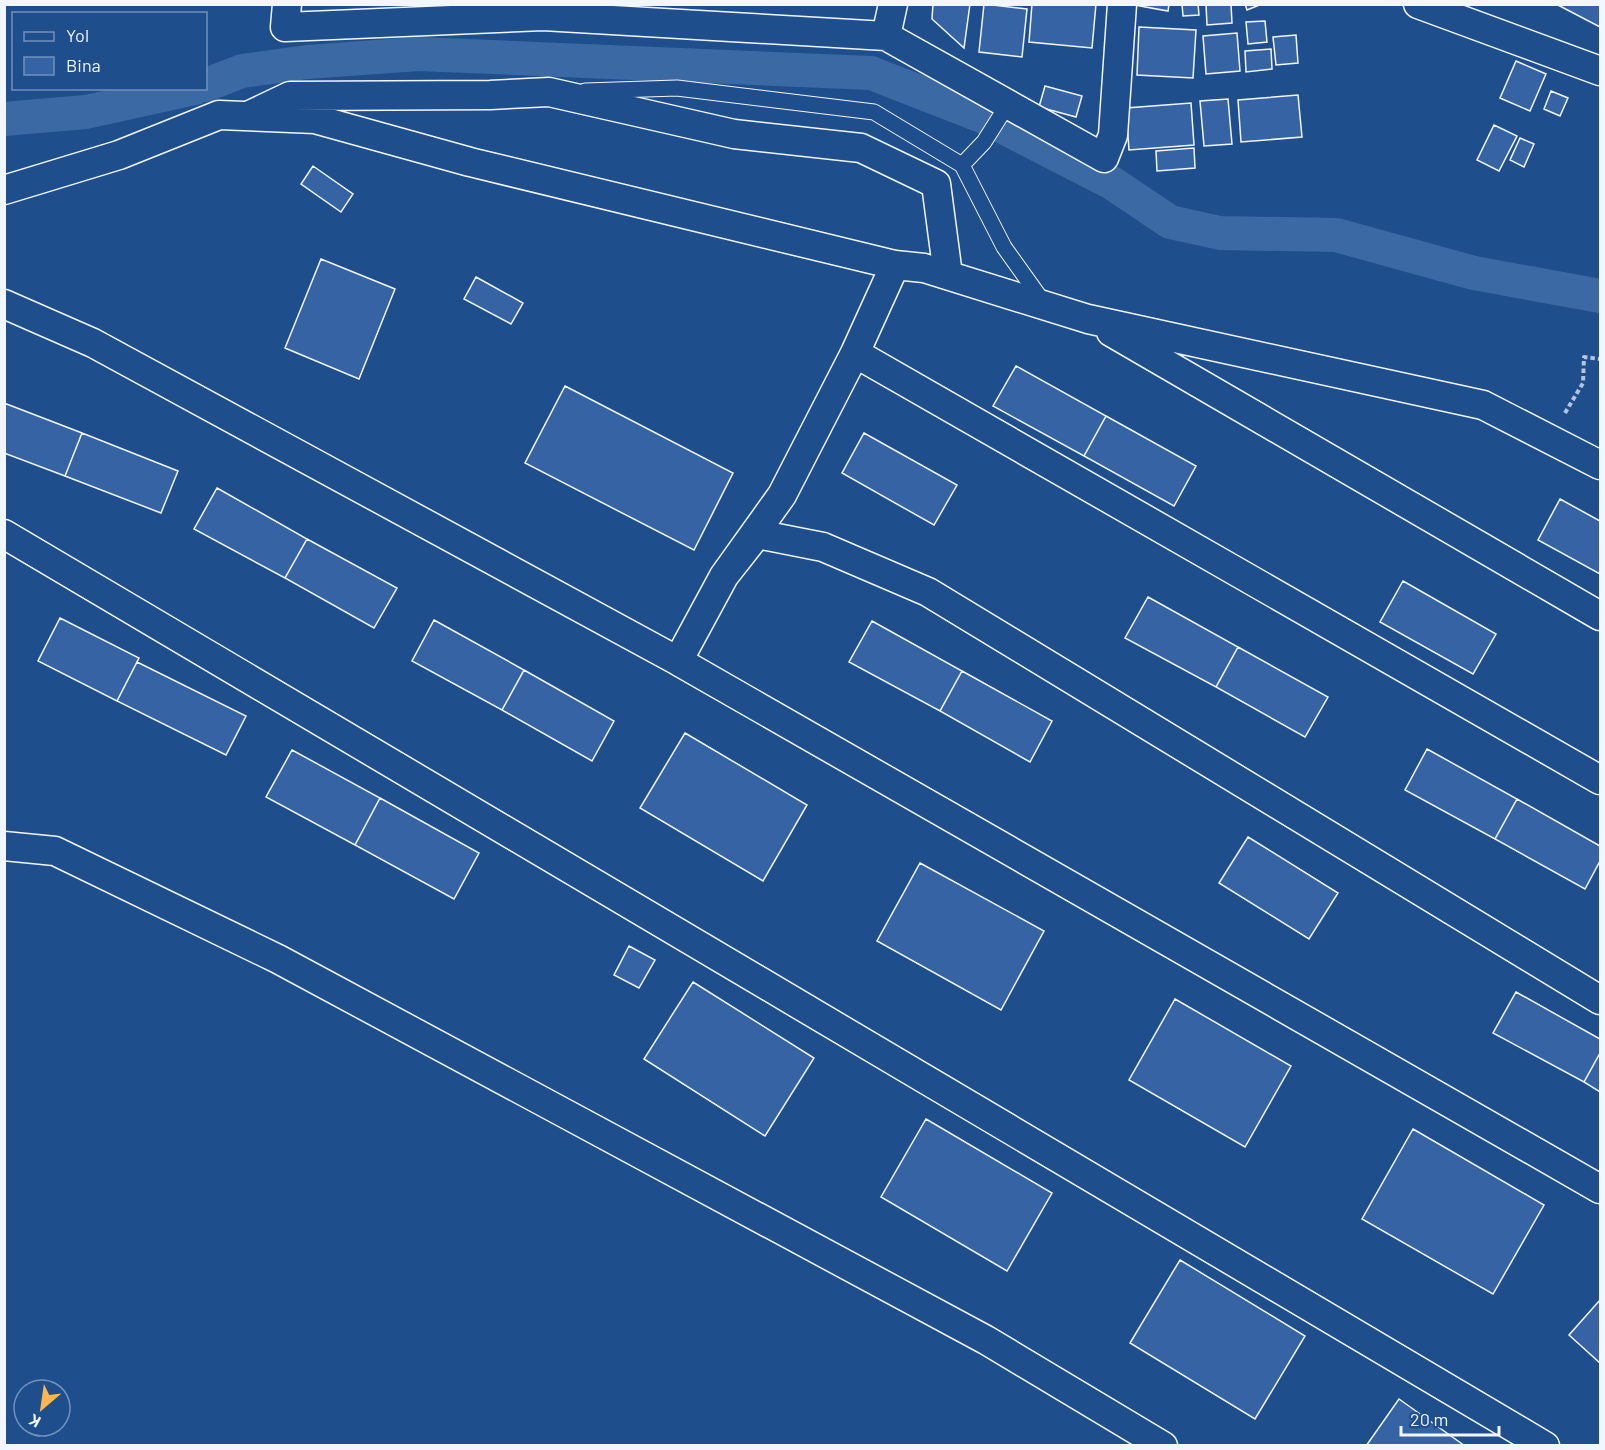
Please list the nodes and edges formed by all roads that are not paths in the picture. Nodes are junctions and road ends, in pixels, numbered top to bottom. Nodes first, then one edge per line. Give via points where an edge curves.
1 (287, 4) edge
2 (893, 4) edge
3 (1122, 4) edge
4 (1418, 4) edge
5 (510, 11) edge
6 (886, 36) junction
7 (1600, 71) edge
8 (549, 92) junction
9 (1006, 107) junction
10 (247, 116) junction
11 (962, 165) junction
12 (4, 190) edge
13 (895, 266) junction
14 (948, 275) junction
15 (4, 304) edge
16 (1046, 306) junction
17 (1088, 319) junction
18 (855, 353) junction
19 (1600, 465) edge
20 (4, 534) edge
21 (724, 576) junction
22 (1600, 616) edge
23 (678, 662) junction
24 (1600, 780) edge
25 (4, 846) edge
26 (1600, 1000) edge
27 (1600, 1189) edge
28 (1163, 1446) edge
29 (1545, 1446) edge

1 - 5 street via 285,27
2 - 6 street
3 - 9 street via 1113,135 1104,158
4 - 7 street
5 - 6 street
6 - 9 street
8 - 10 street via 290,96
8 - 11 lane via 676,87 874,111
8 - 14 street via 734,134 861,148 936,184
9 - 11 lane via 984,142
10 - 12 street via 219,116 119,155
10 - 13 street via 315,119 470,162
11 - 16 lane via 1004,248
13 - 14 street
13 - 18 street
14 - 16 street
15 - 23 street via 93,342
16 - 17 street
17 - 19 street via 1483,405
17 - 22 street
18 - 21 street via 782,495
18 - 24 street
20 - 29 street
21 - 23 street
21 - 26 street via 757,534 823,547 928,592
23 - 27 street
25 - 28 street via 55,851 278,959 986,1340

